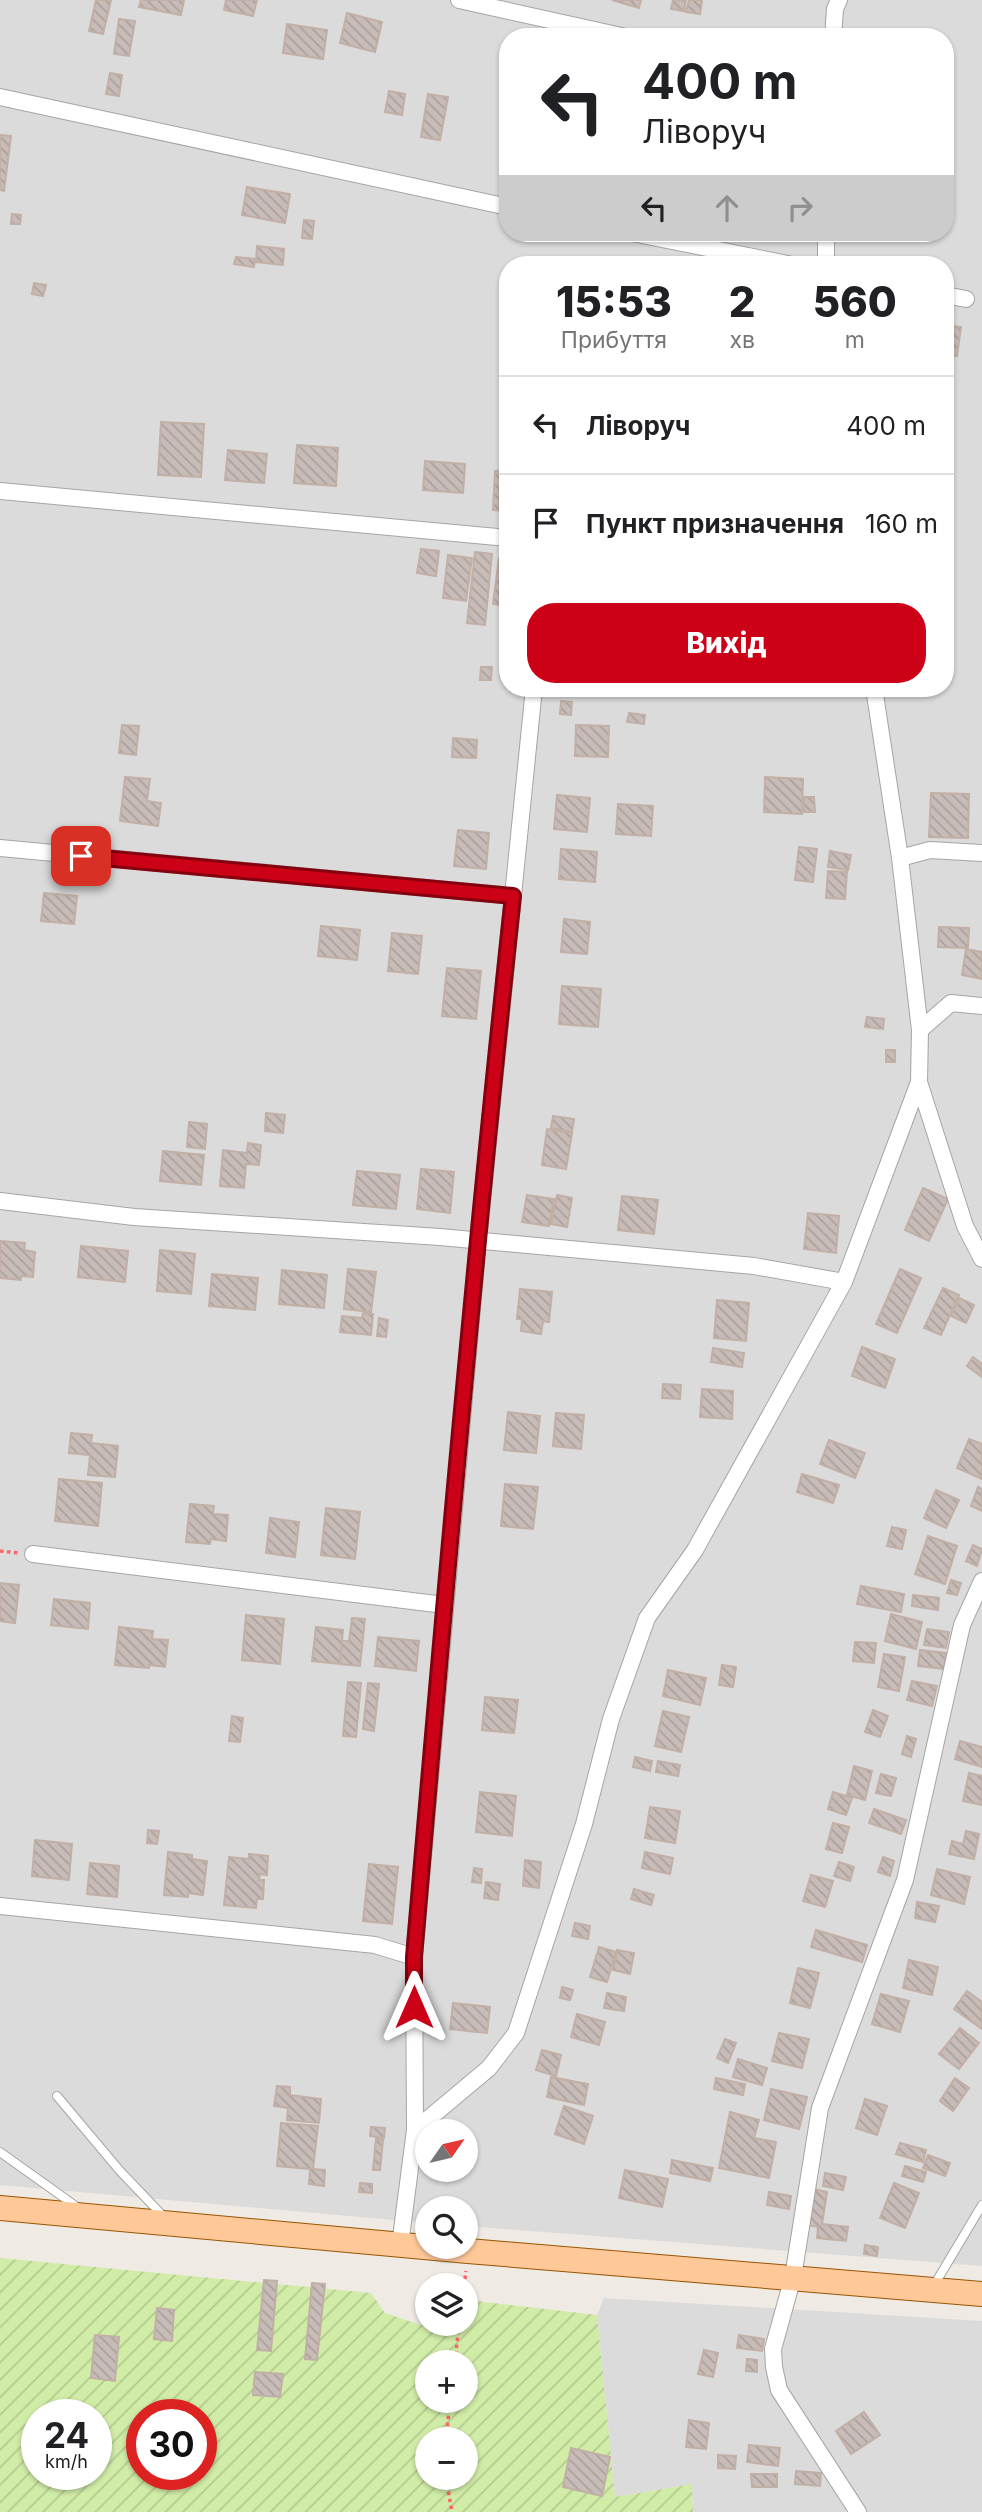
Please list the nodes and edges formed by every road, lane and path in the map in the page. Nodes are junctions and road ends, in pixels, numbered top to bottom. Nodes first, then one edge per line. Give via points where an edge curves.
1 (459, 0) edge
2 (834, 3) edge
3 (585, 28) edge
4 (833, 28) edge
5 (0, 97) edge
6 (499, 205) edge
7 (677, 242) edge
8 (748, 256) edge
9 (954, 297) edge
10 (966, 299) dead end
11 (0, 491) edge
12 (499, 537) edge
13 (533, 697) edge
14 (875, 697) edge
15 (0, 848) edge
16 (982, 853) edge
17 (900, 858) junction
18 (513, 896) junction
19 (982, 1006) edge
20 (920, 1030) junction
21 (919, 1082) junction
22 (0, 1201) edge
23 (478, 1241) junction
24 (982, 1259) edge
25 (844, 1282) junction
26 (33, 1554) dead end
27 (982, 1581) edge
28 (444, 1605) junction
29 (0, 1906) edge
30 (414, 1957) junction
31 (57, 2096) dead end
32 (428, 2119) edge
33 (415, 2130) joint
34 (0, 2152) edge
35 (982, 2205) edge
36 (0, 2208) edge
37 (91, 2217) junction
38 (172, 2224) junction
39 (400, 2245) junction
40 (793, 2277) junction
41 (931, 2289) junction
42 (982, 2294) edge
43 (448, 2490) edge
44 (452, 2512) edge
45 (858, 2512) edge

1 - 3 street
2 - 4 street
5 - 6 street
7 - 8 street
9 - 10 street
11 - 12 street
13 - 18 street
14 - 17 street
15 - 18 street
16 - 17 street via 930,850
17 - 20 street
18 - 23 street
19 - 20 street via 951,1003
20 - 21 street
21 - 24 street via 965,1226
21 - 25 street
22 - 23 street via 134,1217
23 - 25 street via 754,1266
23 - 28 street
25 - 32 street via 695,1550 647,1618 611,1719 584,1824 516,2033 489,2068
26 - 28 street
27 - 40 street via 962,1625 905,1880 820,2108
28 - 30 street
29 - 30 street via 375,1945
30 - 33 street
31 - 38 lane
33 - 39 street
34 - 37 lane
35 - 41 lane
36 - 37 main road
37 - 38 main road
38 - 39 main road
39 - 40 main road
40 - 41 main road
40 - 45 street via 773,2349 779,2390
41 - 42 main road
43 - 44 path

